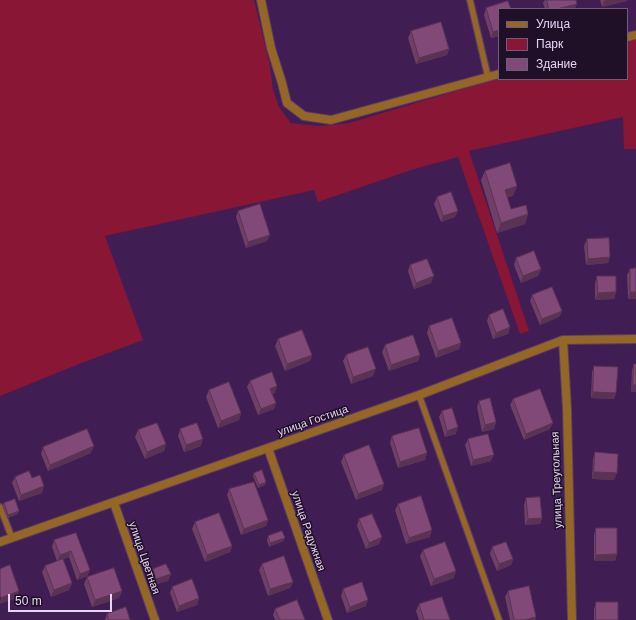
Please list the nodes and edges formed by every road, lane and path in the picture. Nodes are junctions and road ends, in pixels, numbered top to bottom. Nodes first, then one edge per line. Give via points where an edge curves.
1 (261, 0) edge
2 (470, 0) edge
3 (498, 74) edge
4 (488, 77) junction
5 (636, 339) edge
6 (563, 340) junction
7 (419, 395) junction
8 (268, 448) junction
9 (114, 503) junction
10 (0, 508) edge
11 (12, 538) junction
12 (0, 542) edge
13 (155, 620) edge
14 (328, 620) edge
15 (499, 620) edge
16 (572, 620) edge

1 - 4 street via 271,48 287,103 304,116 331,120
2 - 4 lane
3 - 4 street
5 - 6 street, улица Гостица
6 - 7 street, улица Гостица
6 - 16 street, улица Треугольная
7 - 8 street, улица Гостица
7 - 15 lane
8 - 9 street, улица Гостица
8 - 14 street, улица Радужная
9 - 11 street, улица Гостица
9 - 13 street, улица Цветная
10 - 11 lane
11 - 12 street, улица Гостица

